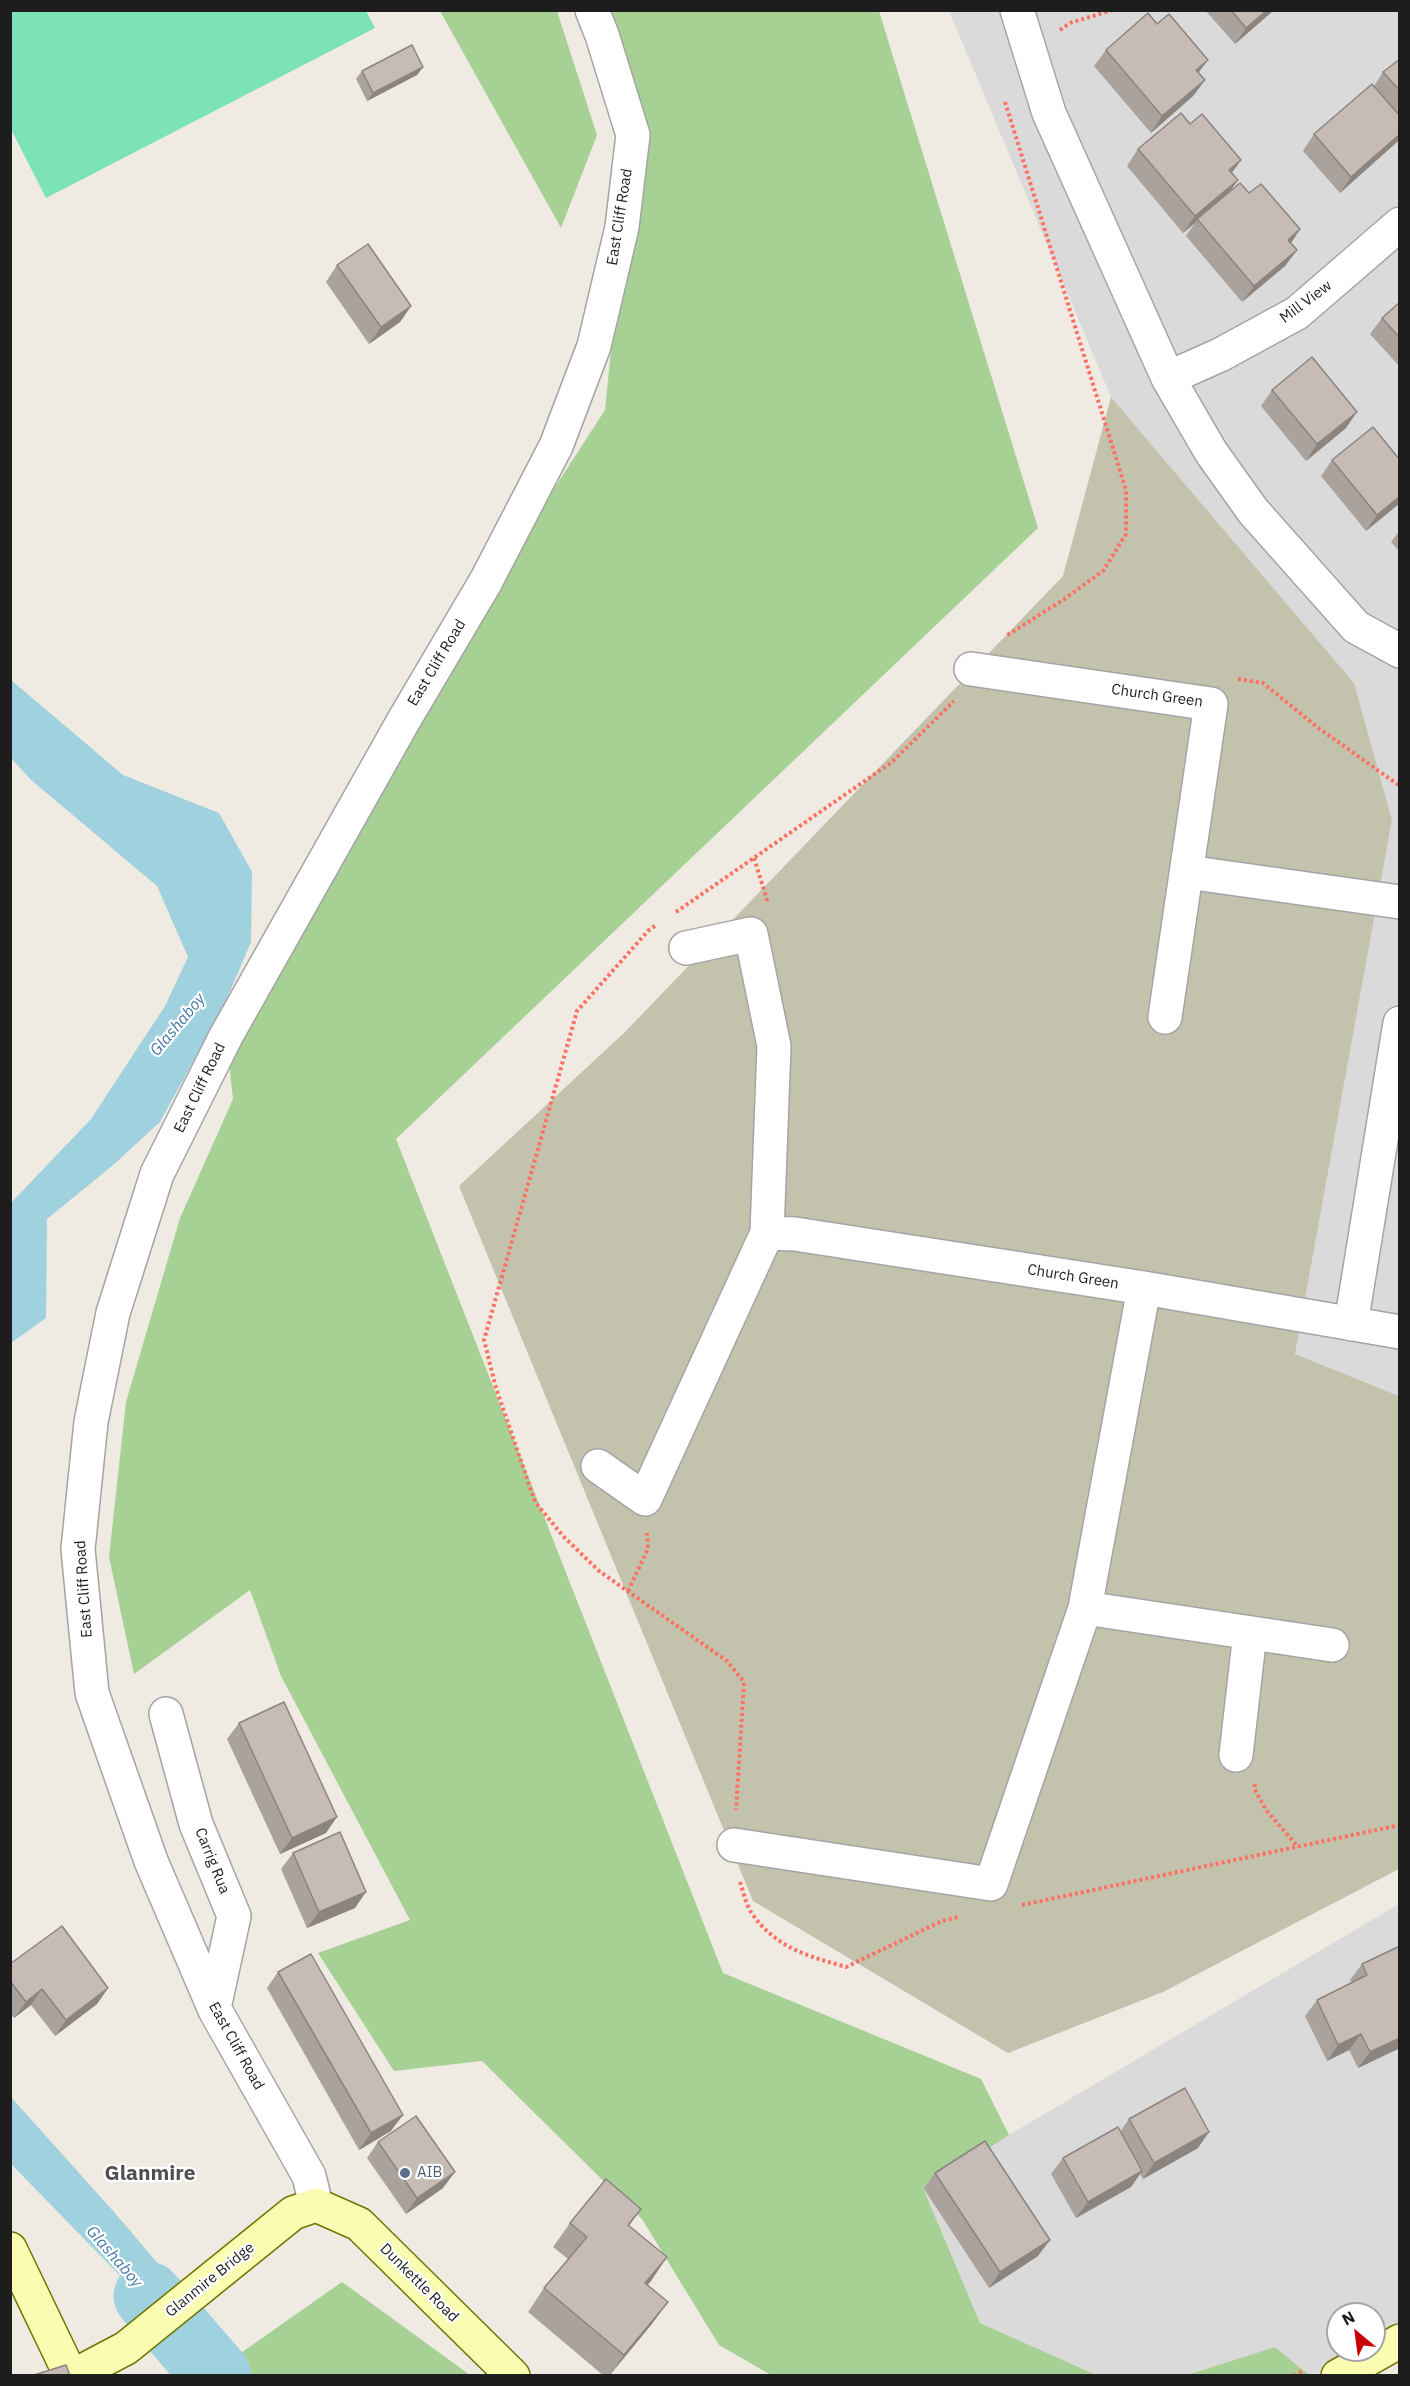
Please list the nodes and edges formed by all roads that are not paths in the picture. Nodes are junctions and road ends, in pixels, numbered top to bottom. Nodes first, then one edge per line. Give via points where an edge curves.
1 (592, 10) edge
2 (1023, 12) edge
3 (1400, 224) edge
4 (1168, 378) junction
5 (1400, 651) edge
6 (971, 669) road end
7 (1187, 872) junction
8 (1400, 902) edge
9 (686, 948) dead end
10 (1165, 1017) dead end
11 (1400, 1023) edge
12 (781, 1234) junction
13 (1144, 1288) junction
14 (1351, 1324) junction
15 (1400, 1332) edge
16 (598, 1466) dead end
17 (1085, 1608) junction
18 (1250, 1633) junction
19 (1332, 1645) dead end
20 (166, 1714) dead end
21 (1236, 1755) road end
22 (734, 1845) road end
23 (214, 2008) junction
24 (305, 2209) junction
25 (10, 2250) edge
26 (1400, 2340) edge
27 (72, 2376) edge
28 (513, 2376) edge
29 (1338, 2376) edge

1 - 23 street, East Cliff Road via 633,135 622,227 594,346 556,446 486,581 226,1036 157,1174 113,1313 91,1422 78,1549 92,1693 150,1861
2 - 4 street via 1049,113
3 - 4 street, Mill View via 1297,313
4 - 5 street via 1252,512 1356,627
6 - 7 street, Church Green via 1211,704
7 - 8 street
7 - 10 street, Church Green
9 - 12 street via 751,934 774,1046
11 - 14 street
12 - 13 street, Church Green
12 - 16 street via 645,1499
13 - 14 street, Church Green
13 - 17 street
14 - 15 street, Church Green
17 - 18 street
17 - 22 street via 991,1884
18 - 19 street
18 - 21 street
20 - 23 street, Carrig Rua via 196,1824 234,1917
23 - 24 street, East Cliff Road via 309,2176
24 - 27 street, Glanmire Bridge via 126,2348
24 - 28 street, Dunkettle Road via 359,2224
25 - 27 street
26 - 29 street

